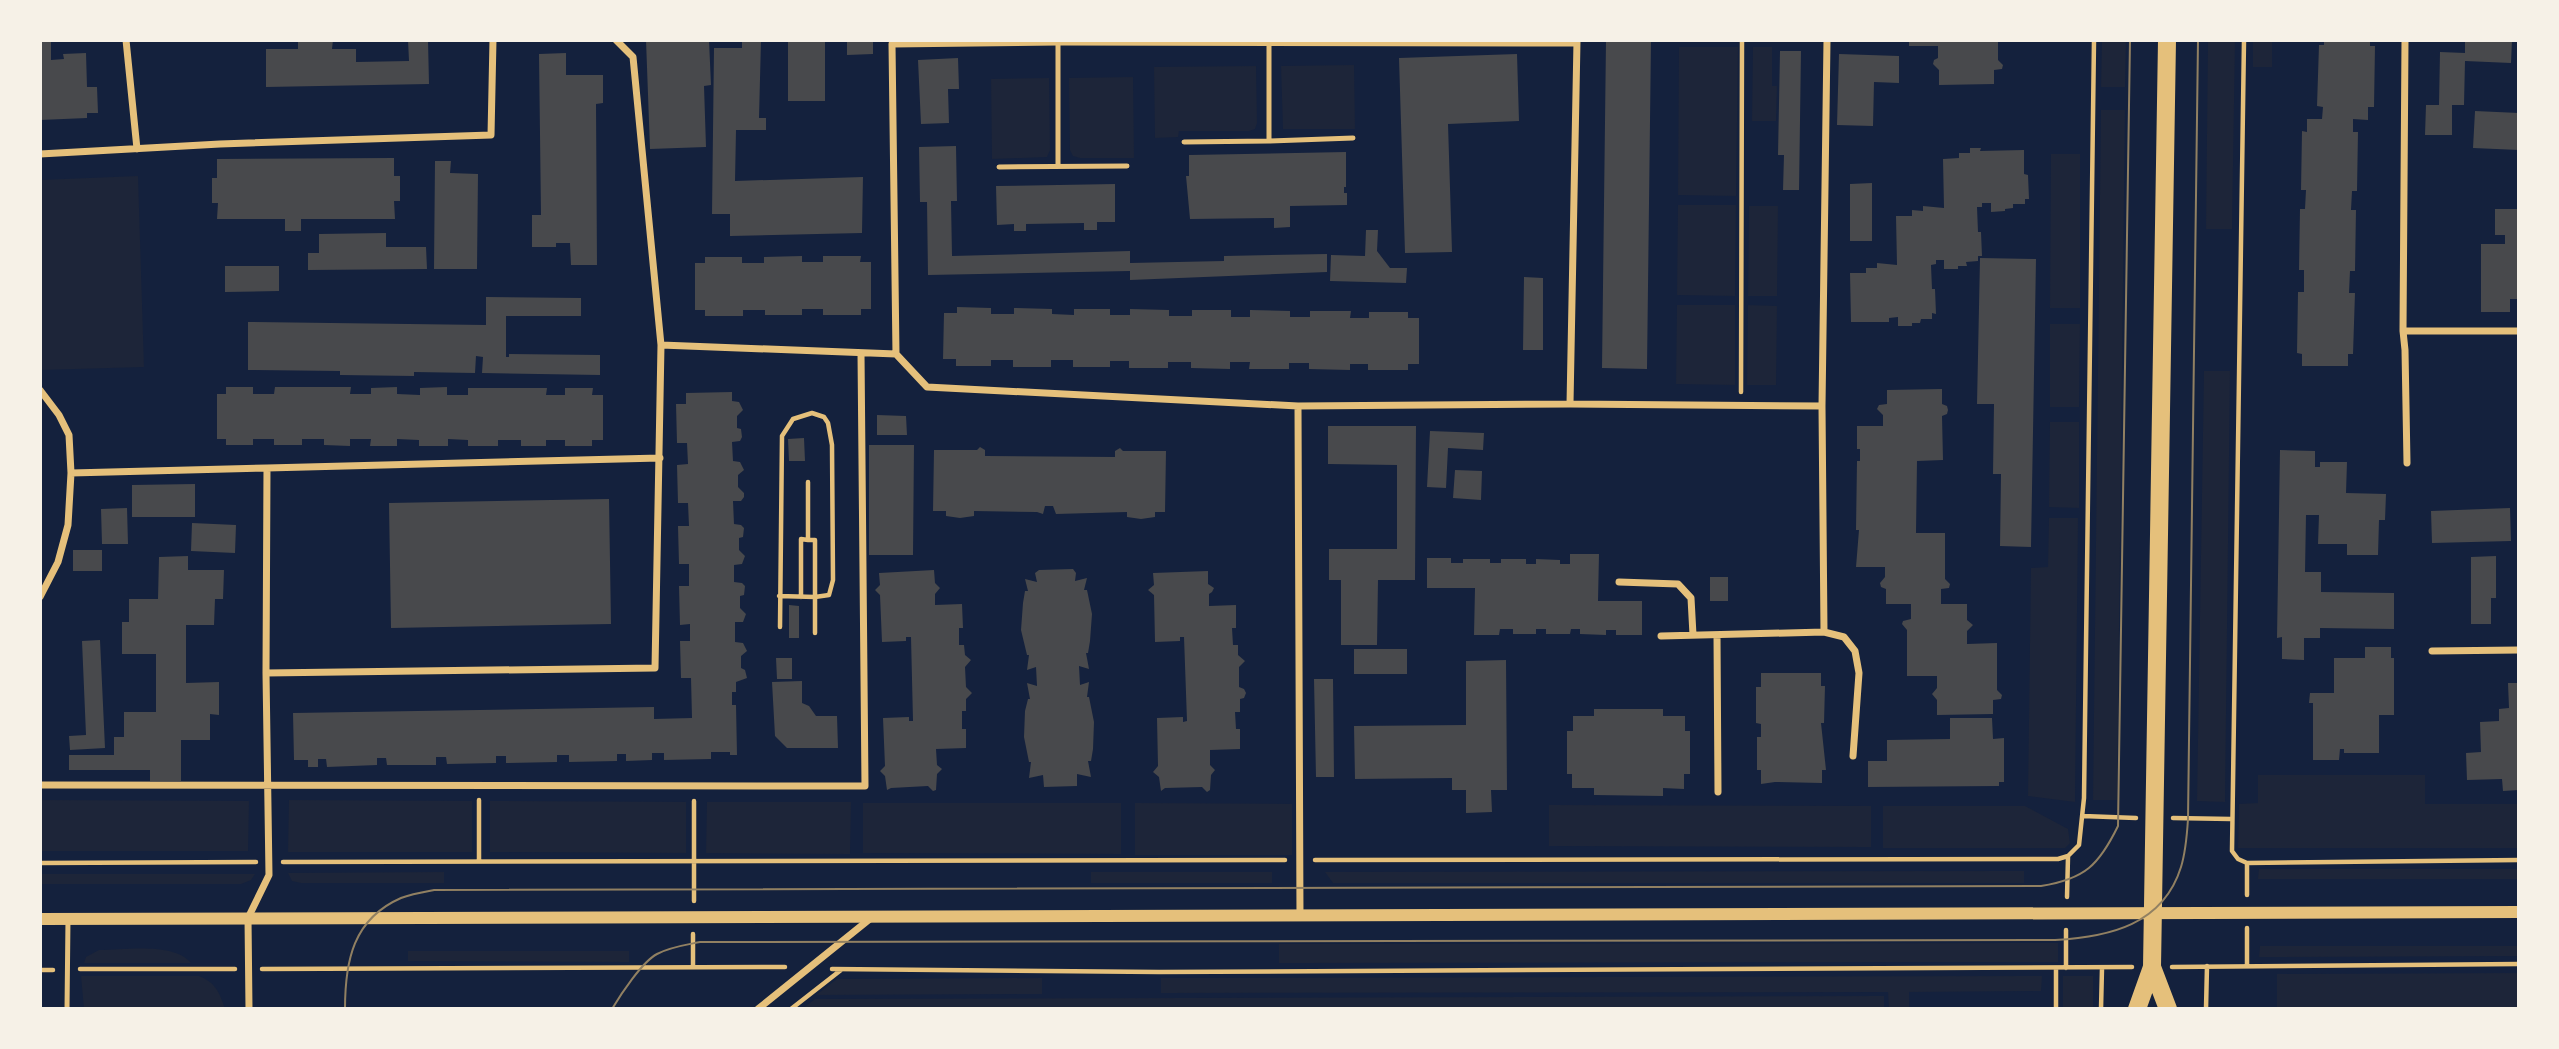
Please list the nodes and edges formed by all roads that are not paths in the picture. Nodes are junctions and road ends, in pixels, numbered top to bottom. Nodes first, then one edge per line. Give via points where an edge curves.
1 (126, 40) edge
2 (493, 40) edge
3 (616, 40) edge
4 (1827, 40) edge
5 (2167, 40) edge
6 (2404, 40) edge
7 (1058, 42) junction
8 (1269, 42) junction
9 (1577, 42) edge
10 (1353, 138) dead end
11 (1269, 141) junction
12 (1184, 142) dead end
13 (137, 149) junction
14 (40, 154) edge
15 (1058, 166) junction
16 (1127, 166) dead end
17 (999, 167) dead end
18 (2403, 331) junction
19 (2519, 331) edge
20 (661, 345) junction
21 (861, 353) junction
22 (896, 354) junction
23 (40, 390) edge
24 (1570, 404) junction
25 (1298, 406) junction
26 (1822, 406) junction
27 (660, 458) junction
28 (2407, 463) dead end
29 (267, 468) junction
30 (71, 473) junction
31 (1619, 582) dead end
32 (40, 597) edge
33 (1824, 632) junction
34 (1693, 635) junction
35 (1717, 635) junction
36 (1661, 636) dead end
37 (2519, 650) edge
38 (2432, 651) dead end
39 (266, 673) junction
40 (1853, 755) dead end
41 (40, 785) edge
42 (268, 786) junction
43 (1718, 792) dead end
44 (2154, 912) junction
45 (2519, 912) edge
46 (1300, 916) junction
47 (248, 918) junction
48 (871, 918) junction
49 (40, 919) edge
50 (68, 919) junction
51 (2152, 967) junction
52 (67, 1009) edge
53 (249, 1009) edge
54 (758, 1009) edge
55 (2137, 1009) edge
56 (2168, 1009) edge

1 - 13 street
2 - 13 street via 491,135
3 - 20 street via 634,57
4 - 26 street
5 - 44 main road
6 - 18 street
7 - 8 street
7 - 15 lane
7 - 22 street via 892,44
8 - 9 street
8 - 11 lane
9 - 24 street
10 - 11 lane
11 - 12 lane
13 - 14 street
15 - 16 lane
15 - 17 lane
18 - 19 street
18 - 28 street
20 - 21 street
20 - 27 street
21 - 22 street
21 - 42 street via 865,786
22 - 25 street via 927,387
23 - 30 street via 69,435
24 - 25 street
24 - 26 street
25 - 46 street
26 - 33 street
27 - 29 street
27 - 39 street via 655,668
29 - 30 street
29 - 39 street
30 - 32 street via 68,525 58,562
31 - 34 street via 1678,584 1690,598
33 - 35 street
33 - 40 street via 1844,637 1855,651 1859,673
34 - 35 street
34 - 36 street
35 - 43 street
37 - 38 street
39 - 42 street
41 - 42 street
42 - 47 street via 269,875
44 - 45 street
44 - 46 street
44 - 51 main road
46 - 48 street
47 - 48 street
47 - 50 street
47 - 53 street
48 - 54 street
49 - 50 street
50 - 52 lane
51 - 55 main road
51 - 56 main road

